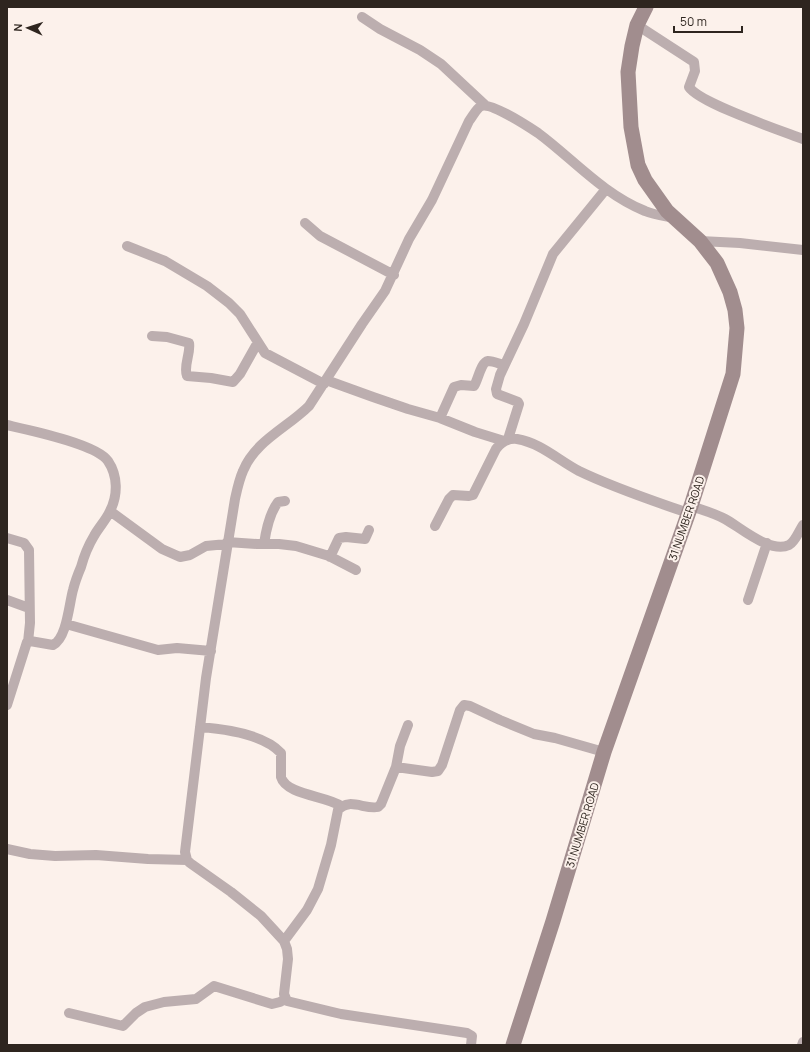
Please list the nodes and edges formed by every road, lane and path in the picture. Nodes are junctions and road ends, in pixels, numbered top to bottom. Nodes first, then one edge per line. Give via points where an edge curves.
1 (646, 7) edge
2 (362, 17) dead end
3 (637, 25) junction
4 (485, 105) junction
5 (803, 139) edge
6 (606, 189) junction
7 (675, 218) junction
8 (305, 223) dead end
9 (700, 241) junction
10 (127, 246) dead end
11 (803, 250) edge
12 (394, 275) junction
13 (152, 336) dead end
14 (258, 342) junction
15 (504, 365) junction
16 (325, 382) junction
17 (440, 418) junction
18 (7, 425) edge
19 (506, 440) junction
20 (286, 501) dead end
21 (689, 509) junction
22 (110, 511) junction
23 (803, 525) edge
24 (435, 526) dead end
25 (369, 530) dead end
26 (7, 538) edge
27 (227, 543) junction
28 (767, 543) junction
29 (264, 544) junction
30 (330, 557) junction
31 (356, 570) dead end
32 (7, 600) edge
33 (748, 600) dead end
34 (29, 608) junction
35 (66, 624) junction
36 (28, 642) junction
37 (211, 651) junction
38 (7, 705) edge
39 (408, 725) dead end
40 (200, 727) junction
41 (604, 752) junction
42 (396, 767) junction
43 (341, 806) junction
44 (7, 850) edge
45 (187, 860) junction
46 (284, 941) junction
47 (285, 999) junction
48 (69, 1013) dead end
49 (471, 1045) edge
50 (513, 1045) edge

1 - 3 main road, 31 NUMBER ROAD
2 - 4 street via 441,64
3 - 5 street via 694,62 695,71 689,87 695,93 726,109
3 - 7 main road, 31 NUMBER ROAD via 628,72 630,127 638,165 645,180
4 - 6 street via 538,133
4 - 12 street via 477,109 469,121 432,200 409,239
6 - 7 street via 646,212
6 - 15 street via 553,254
7 - 9 main road, 31 NUMBER ROAD
8 - 12 street via 320,236
9 - 11 street
9 - 21 main road, 31 NUMBER ROAD via 717,263 730,292 737,328 733,374
10 - 14 street via 165,261 207,286 240,314
12 - 16 street via 379,302
13 - 14 street via 189,343 185,374 187,376 232,382 240,374
14 - 16 street via 269,356
15 - 17 street via 486,362 474,386 454,387
15 - 19 street via 497,394 519,404
16 - 17 street
16 - 27 street via 309,406 258,448 247,463 235,498
17 - 19 street via 475,432
18 - 22 street via 69,441 101,454 112,467 116,480 114,501
19 - 21 street via 518,440 544,448 578,470 601,481
19 - 24 street via 496,449 473,495 453,495
20 - 29 street via 278,502 274,508
21 - 28 street via 721,517 748,535
21 - 41 main road, 31 NUMBER ROAD
22 - 27 street via 162,549 180,557 190,555 206,546
22 - 35 street via 94,535 82,561
23 - 28 street via 788,545 777,546
25 - 30 street via 365,539 346,536 339,538
26 - 34 street via 24,543 29,550
27 - 29 street
27 - 37 street
28 - 33 street
29 - 30 street via 292,545
30 - 31 street
32 - 34 street
34 - 36 street
35 - 36 street via 55,644
35 - 37 street via 158,650 177,648
36 - 38 street
37 - 40 street
39 - 42 street
40 - 43 street via 238,732 265,742 281,753 281,776 286,785
40 - 45 street via 185,847
41 - 42 street via 526,731 467,705 462,706 438,771
41 - 50 main road, 31 NUMBER ROAD via 554,920
42 - 43 street via 380,806
43 - 46 street via 336,814 331,846 318,889 307,910
44 - 45 street via 30,854
45 - 46 street via 261,916
46 - 47 street via 288,959
47 - 48 street via 272,1004 214,986 196,999 145,1007 123,1026
47 - 49 street via 292,1003 342,1014 467,1033 472,1036

